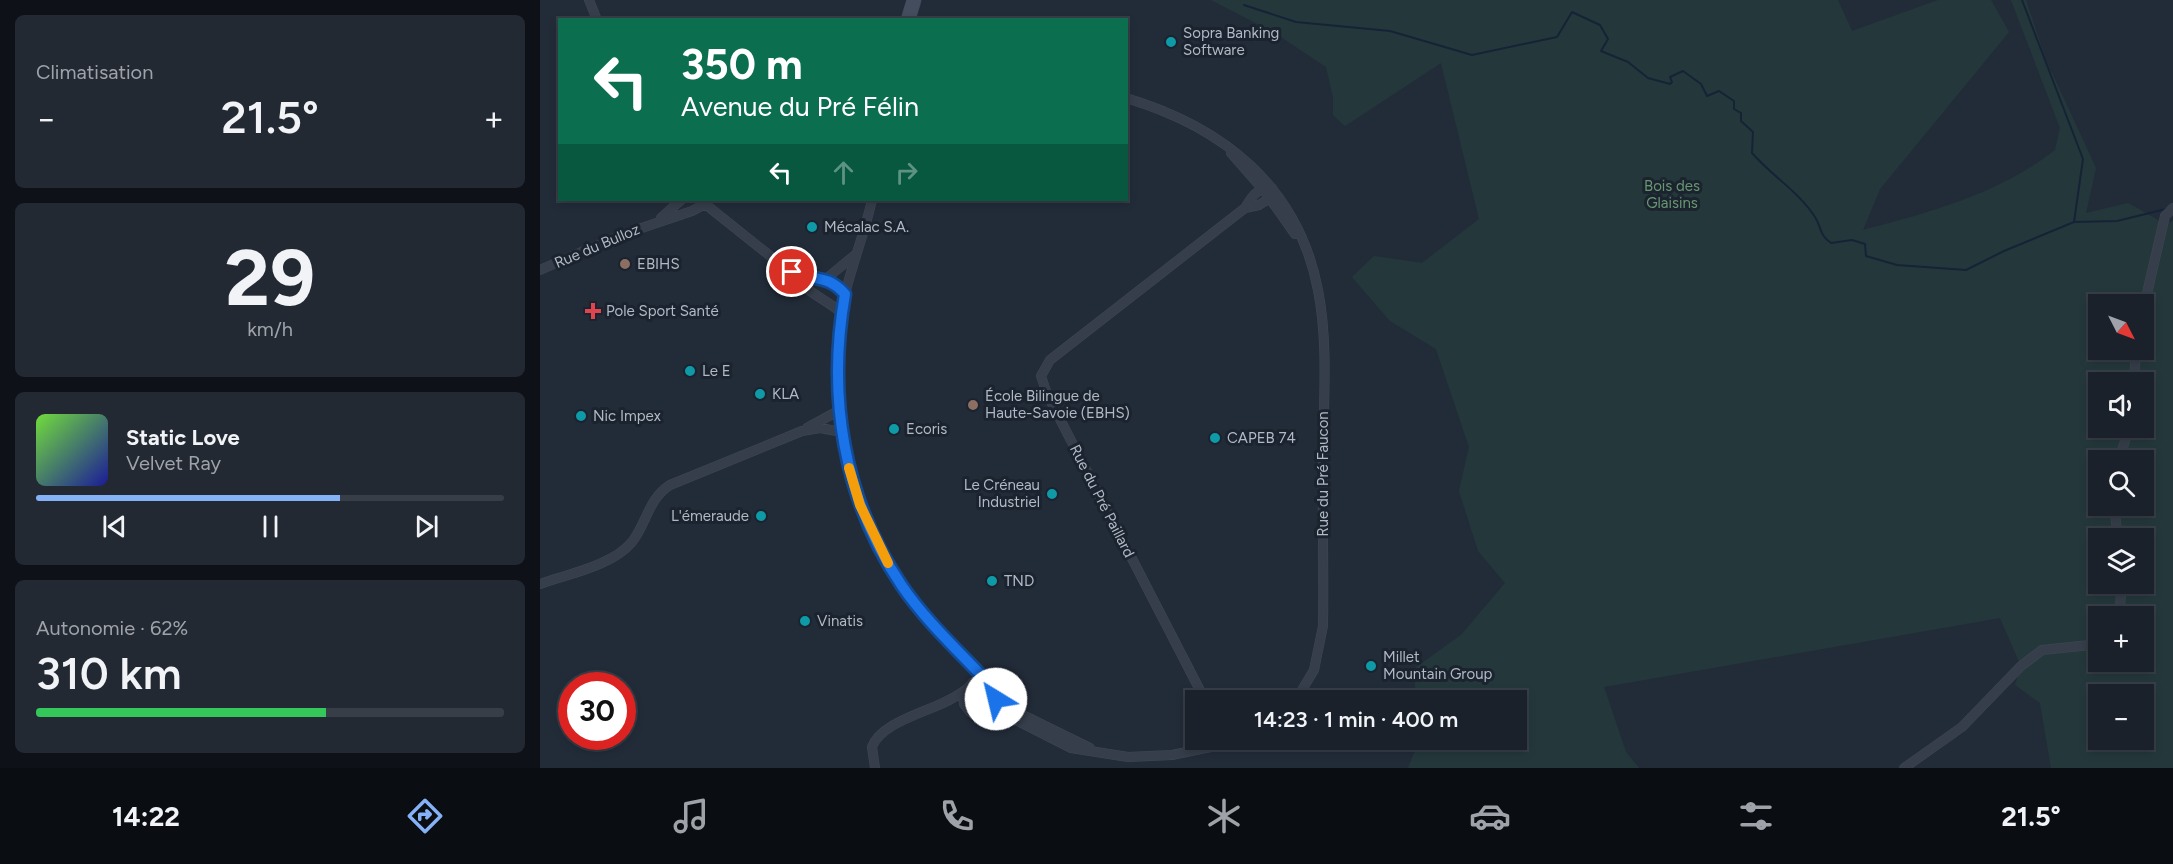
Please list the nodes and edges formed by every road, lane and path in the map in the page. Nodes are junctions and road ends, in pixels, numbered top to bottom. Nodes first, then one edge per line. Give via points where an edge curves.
1 (589, 0) edge
2 (915, 0) edge
3 (596, 18) edge
4 (909, 18) edge
5 (920, 18) edge
6 (1128, 99) edge
7 (1268, 191) junction
8 (680, 201) edge
9 (872, 201) edge
10 (702, 202) edge
11 (2173, 208) edge
12 (654, 222) junction
13 (855, 255) junction
14 (540, 270) edge
15 (789, 271) junction
16 (827, 278) junction
17 (845, 294) junction
18 (2147, 294) edge
19 (823, 297) junction
20 (842, 313) junction
21 (838, 411) junction
22 (802, 431) junction
23 (842, 432) junction
24 (540, 584) edge
25 (2088, 645) edge
26 (966, 661) junction
27 (985, 682) junction
28 (966, 688) junction
29 (1200, 690) edge
30 (1301, 690) edge
31 (995, 693) junction
32 (939, 707) junction
33 (966, 708) junction
34 (987, 713) junction
35 (1185, 750) edge
36 (1098, 752) junction
37 (875, 768) edge
38 (1904, 768) edge

1 - 3 street
2 - 4 street
2 - 5 street
6 - 7 street, Rue du Pré Faucon via 1181,118 1226,146
7 - 29 street, Rue du Pré Paillard via 1259,205 1245,208 1056,356 1041,376
7 - 30 street, Rue du Pré Faucon via 1302,244 1317,288 1323,336 1323,612 1317,661
8 - 12 street, Rue du Bulloz
9 - 13 street
10 - 12 street, Rue du Bulloz via 692,211
10 - 15 street
11 - 18 street via 2165,216
12 - 14 street, Rue du Bulloz
13 - 16 street
13 - 17 street
15 - 16 street
15 - 19 street via 808,290
16 - 17 street
17 - 19 street
17 - 20 street
19 - 20 street
20 - 21 street
21 - 22 street
21 - 23 street
22 - 23 street via 820,428
22 - 24 street via 670,485 653,501 630,545 608,559
23 - 26 street via 860,505 884,555 908,595
25 - 38 street via 2042,650 2021,666 1962,727
26 - 27 street
26 - 28 street
27 - 28 street
27 - 31 street
28 - 32 street
28 - 33 street
31 - 34 street via 994,704
31 - 36 street via 1011,709
32 - 33 street
32 - 37 street via 880,732 872,747
33 - 34 street via 975,714
34 - 36 street via 1008,716 1071,748
35 - 36 street via 1144,758

